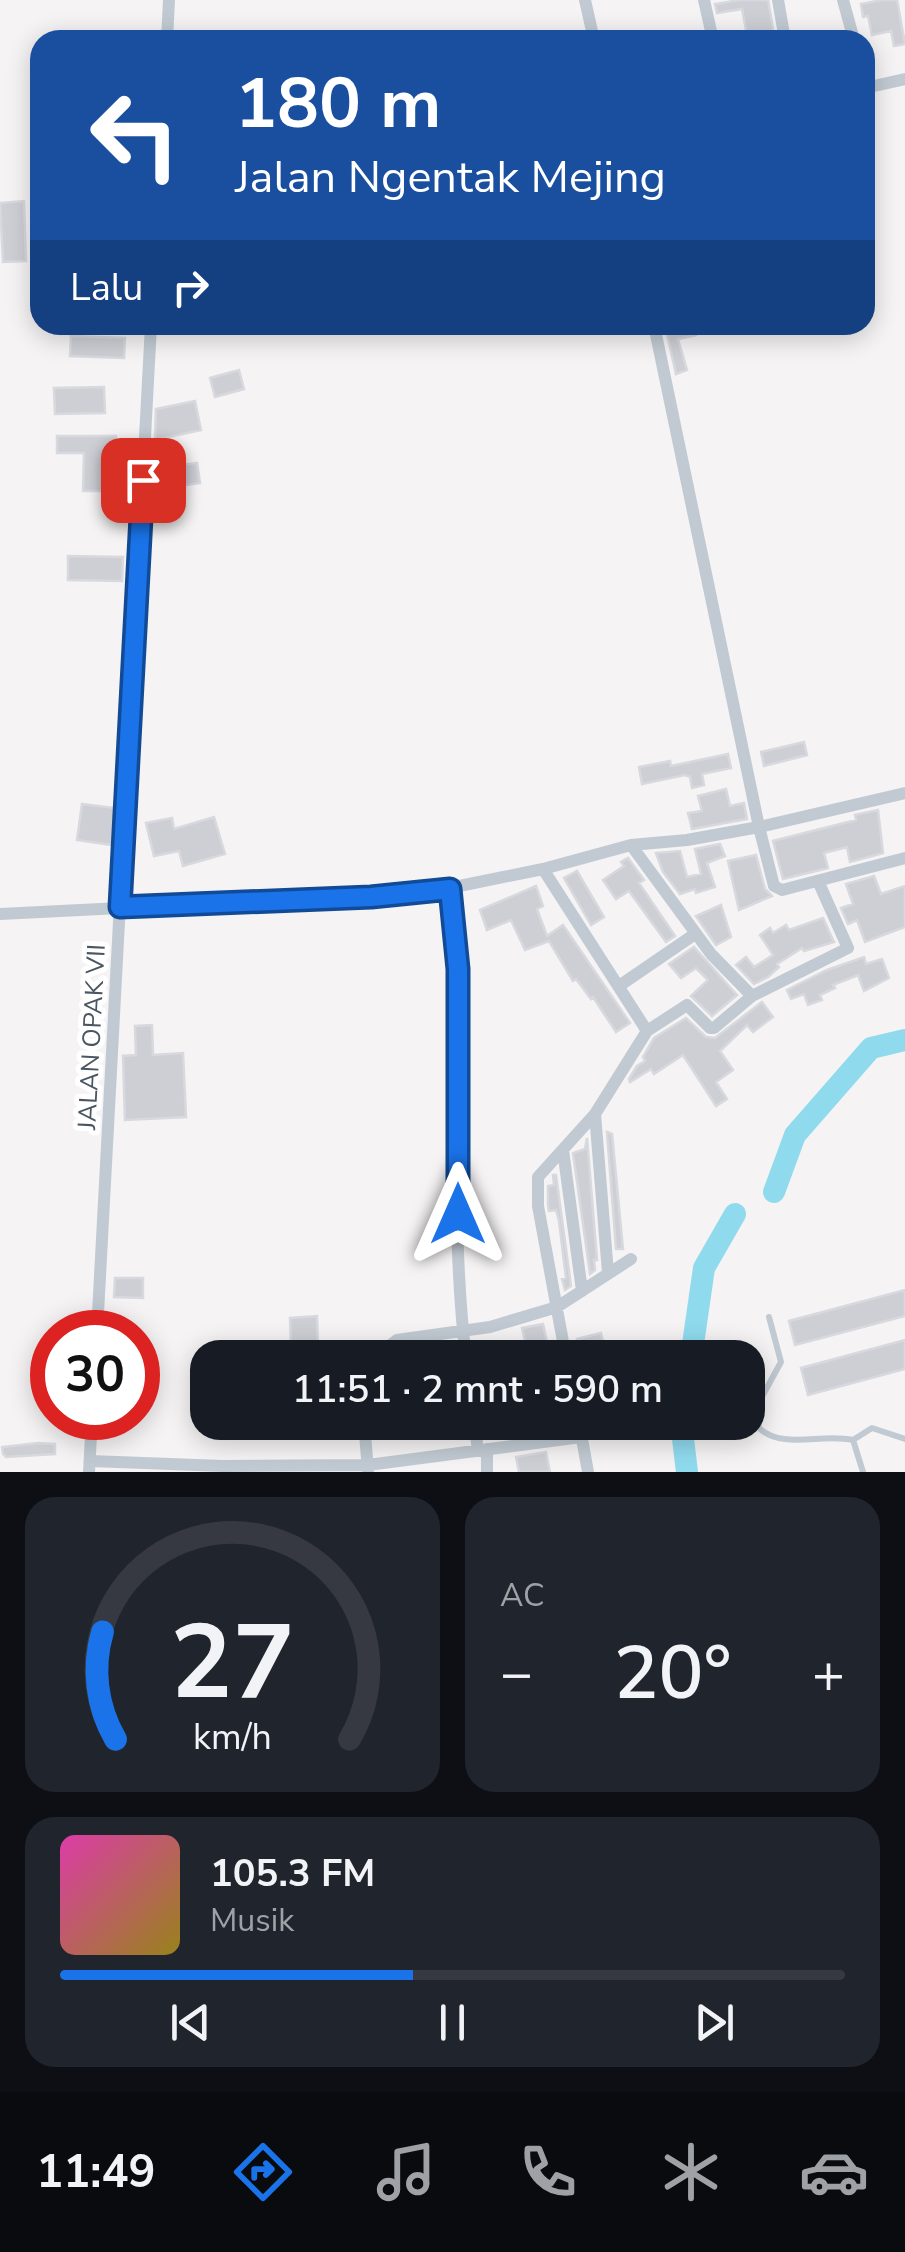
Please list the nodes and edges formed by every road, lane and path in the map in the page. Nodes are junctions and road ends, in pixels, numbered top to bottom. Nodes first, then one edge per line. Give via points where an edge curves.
1 (169, 0) edge
2 (585, 0) edge
3 (704, 0) edge
4 (778, 0) edge
5 (842, 0) edge
6 (168, 30) edge
7 (592, 30) edge
8 (711, 30) edge
9 (783, 30) edge
10 (851, 30) edge
11 (905, 79) edge
12 (875, 84) edge
13 (151, 335) edge
14 (656, 335) edge
15 (905, 792) edge
16 (758, 827) junction
17 (631, 844) junction
18 (905, 858) edge
19 (543, 869) junction
20 (818, 881) junction
21 (450, 889) junction
22 (120, 907) junction
23 (0, 914) edge
24 (695, 934) junction
25 (619, 986) junction
26 (752, 996) junction
27 (647, 1030) junction
28 (595, 1114) junction
29 (563, 1150) junction
30 (632, 1259) dead end
31 (608, 1274) junction
32 (582, 1291) junction
33 (557, 1307) junction
34 (98, 1310) edge
35 (769, 1316) dead end
36 (463, 1329) junction
37 (397, 1340) edge
38 (464, 1340) edge
39 (563, 1340) edge
40 (905, 1439) edge
41 (91, 1440) edge
42 (366, 1440) edge
43 (480, 1440) edge
44 (532, 1440) edge
45 (582, 1440) edge
46 (853, 1440) junction
47 (483, 1450) junction
48 (90, 1466) edge
49 (368, 1468) edge
50 (316, 1469) edge
51 (487, 1472) edge
52 (588, 1472) edge
53 (864, 1472) edge

1 - 6 street
2 - 7 street
3 - 8 street
4 - 9 street
5 - 10 street
11 - 12 street
13 - 22 street, JALAN OPAK VII
14 - 16 street
15 - 16 street
16 - 17 street
16 - 20 street via 776,888
17 - 19 street
17 - 24 street
18 - 20 street
19 - 21 street
19 - 25 street
20 - 26 street via 848,948
21 - 22 street
21 - 36 street via 458,969
22 - 23 street
22 - 34 street, JALAN OPAK VII
24 - 25 street
24 - 26 street
25 - 27 street
26 - 27 street via 714,1028 687,1005
27 - 28 street
28 - 29 street
28 - 31 street
29 - 32 street
29 - 33 street via 538,1178 537,1192
30 - 31 street
31 - 32 street
32 - 33 street
33 - 36 street
33 - 39 street
35 - 46 lane via 781,1362 757,1406 759,1428 782,1441
36 - 37 street
36 - 38 street
40 - 46 lane via 872,1428
41 - 48 street
42 - 49 street
43 - 47 street
44 - 47 street
45 - 52 street
46 - 53 lane
47 - 49 street
47 - 51 street
48 - 50 street
49 - 50 street

